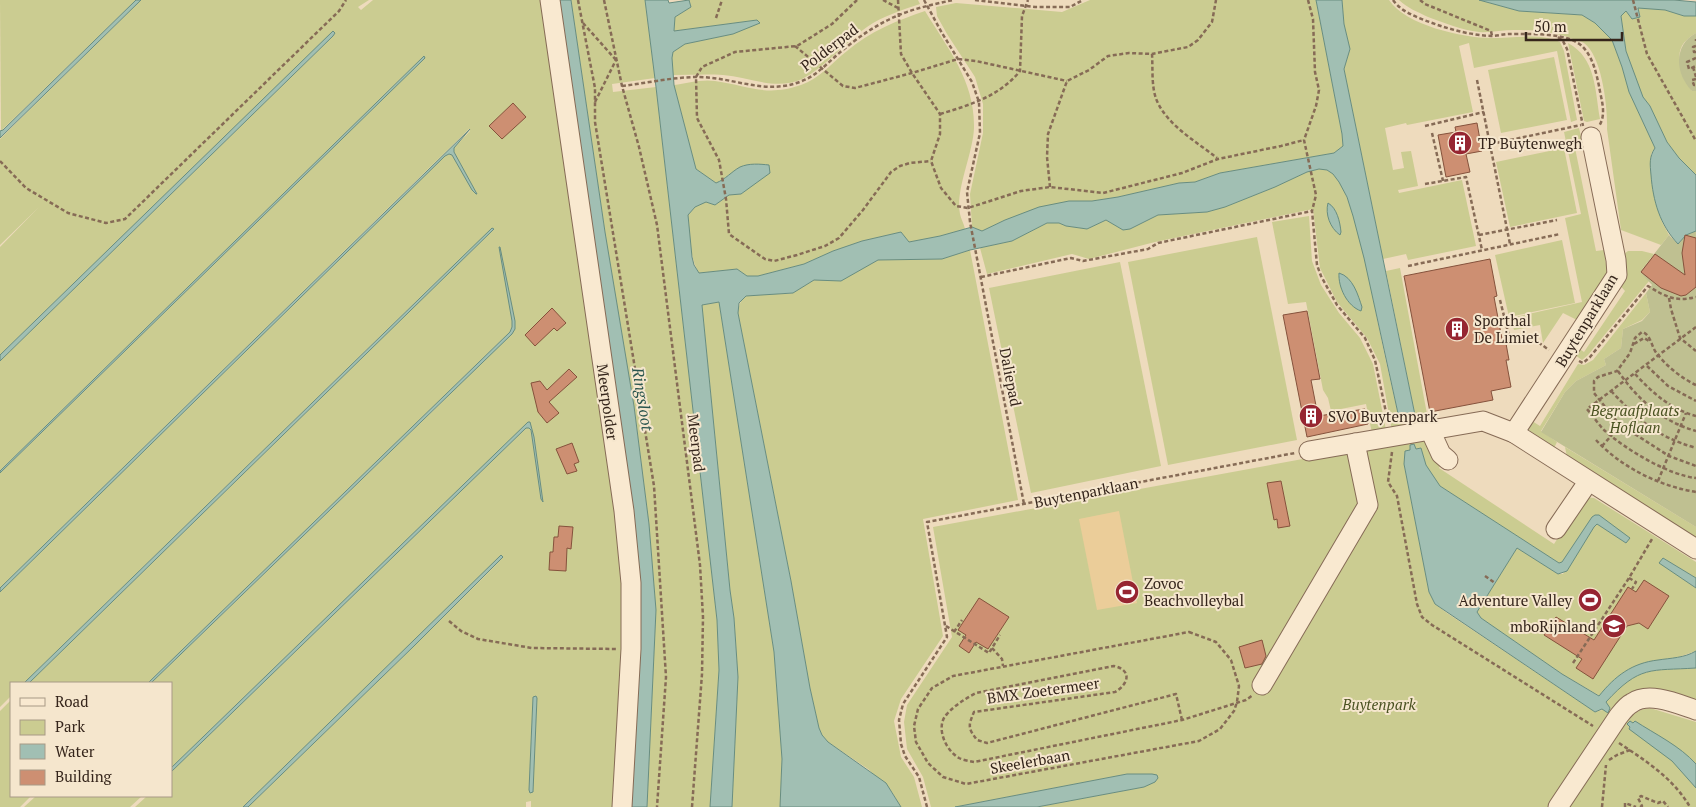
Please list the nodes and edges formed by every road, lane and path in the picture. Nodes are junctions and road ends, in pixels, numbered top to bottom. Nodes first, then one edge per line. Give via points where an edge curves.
1 (346, 0) edge
2 (550, 0) edge
3 (578, 0) edge
4 (604, 0) edge
5 (722, 0) edge
6 (857, 0) edge
7 (883, 0) edge
8 (898, 0) edge
9 (924, 0) edge
10 (953, 0) edge
11 (975, 0) edge
12 (1028, 0) edge
13 (1083, 0) edge
14 (1216, 0) edge
15 (1308, 0) edge
16 (1393, 0) edge
17 (1420, 0) edge
18 (1633, 0) edge
19 (927, 6) junction
20 (1026, 7) junction
21 (898, 8) junction
22 (898, 15) junction
23 (716, 18) dead end
24 (582, 22) junction
25 (1492, 36) junction
26 (1558, 37) junction
27 (795, 46) junction
28 (1696, 46) edge
29 (1696, 52) edge
30 (1152, 54) junction
31 (1696, 58) edge
32 (958, 59) junction
33 (616, 60) junction
34 (1694, 66) edge
35 (822, 68) junction
36 (1020, 71) junction
37 (1695, 72) edge
38 (912, 73) junction
39 (696, 77) junction
40 (1696, 78) edge
41 (1477, 80) dead end
42 (1067, 81) junction
43 (1696, 84) edge
44 (622, 86) junction
45 (979, 102) junction
46 (594, 103) junction
47 (1484, 112) junction
48 (940, 114) junction
49 (1425, 126) dead end
50 (1587, 131) junction
51 (1432, 133) dead end
52 (1304, 140) junction
53 (1696, 141) edge
54 (1490, 144) junction
55 (1218, 159) junction
56 (0, 161) edge
57 (931, 161) junction
58 (1443, 181) junction
59 (1425, 184) dead end
60 (1050, 187) junction
61 (968, 208) junction
62 (1312, 211) junction
63 (1557, 220) dead end
64 (1507, 230) junction
65 (1560, 234) dead end
66 (1479, 236) junction
67 (1510, 244) junction
68 (1482, 250) junction
69 (1408, 266) dead end
70 (981, 277) junction
71 (1696, 297) edge
72 (1669, 298) junction
73 (1500, 300) dead end
74 (1696, 327) edge
75 (1680, 338) junction
76 (1650, 342) junction
77 (1633, 345) junction
78 (1696, 351) edge
79 (1659, 356) junction
80 (1564, 357) junction
81 (1646, 366) junction
82 (1618, 371) junction
83 (1635, 374) junction
84 (1624, 381) junction
85 (1696, 385) edge
86 (1611, 391) junction
87 (1598, 400) junction
88 (1696, 401) edge
89 (1686, 413) junction
90 (1696, 416) edge
91 (1680, 427) junction
92 (1430, 430) junction
93 (1696, 431) edge
94 (1514, 433) junction
95 (1612, 435) junction
96 (1390, 437) junction
97 (1596, 440) dead end
98 (1674, 442) junction
99 (1355, 443) junction
100 (1602, 446) junction
101 (1696, 448) edge
102 (1309, 451) joint
103 (1669, 456) junction
104 (1448, 460) dead end
105 (1696, 466) edge
106 (1664, 468) junction
107 (1696, 478) edge
108 (1588, 482) junction
109 (1658, 482) junction
110 (1696, 492) edge
111 (1024, 504) junction
112 (1659, 527) junction
113 (1556, 529) dead end
114 (1696, 549) edge
115 (1485, 576) dead end
116 (1629, 578) junction
117 (1496, 583) dead end
118 (1632, 589) dead end
119 (962, 620) dead end
120 (449, 621) dead end
121 (946, 626) junction
122 (954, 632) junction
123 (1000, 635) dead end
124 (631, 648) junction
125 (992, 648) junction
126 (1573, 663) dead end
127 (1003, 666) junction
128 (1262, 685) joint
129 (1237, 702) junction
130 (1696, 710) edge
131 (1182, 720) junction
132 (1606, 735) junction
133 (622, 807) edge
134 (657, 807) edge
135 (692, 807) edge
136 (927, 807) edge
137 (1558, 807) edge
138 (1602, 807) edge
139 (1625, 807) edge
140 (1636, 807) edge
141 (1640, 807) edge
142 (1668, 807) edge
143 (1690, 807) edge

1 - 56 path via 339,11 125,219 106,223 68,213 26,188
2 - 124 street, Meerpolder via 624,511 631,583
3 - 24 path
4 - 33 path
5 - 23 path
6 - 27 path via 832,24
7 - 21 path
8 - 21 path
9 - 19 path
10 - 19 path, Polderpad
11 - 20 path
12 - 20 path
13 - 20 path via 1070,7
14 - 30 path via 1212,22 1198,40 1188,47
15 - 52 path via 1313,20 1319,90
16 - 25 path via 1399,9 1438,25
17 - 25 path via 1491,31
18 - 53 path via 1648,54
19 - 22 path, Polderpad
19 - 32 path, Daliepad
20 - 36 path via 1022,16
21 - 22 path
22 - 35 path, Polderpad via 869,31
22 - 38 path via 902,54
24 - 33 path
24 - 46 path via 595,88
25 - 26 path via 1529,34
26 - 50 path via 1567,49
26 - 50 path via 1583,47 1596,72 1603,120
27 - 35 path
27 - 39 path via 735,52 702,67
28 - 29 path via 1692,47
30 - 42 path via 1108,56 1090,70
30 - 55 path via 1157,101 1167,117
31 - 34 path via 1687,62 1689,69
32 - 36 path
32 - 38 path
32 - 45 path, Daliepad
33 - 44 path, Meerpad
33 - 46 path
34 - 37 path
35 - 38 path via 843,86 855,88
35 - 39 path, Polderpad via 802,82 777,87 763,88 720,78
36 - 42 path
36 - 45 path via 1004,87
37 - 40 path
38 - 48 path
39 - 44 path, Polderpad
39 - 57 path via 697,118 719,160 729,234 766,259 774,261 797,256 839,238 891,172 910,163
40 - 43 path via 1692,80
41 - 47 path
42 - 60 path via 1048,134
44 - 135 path, Meerpad via 657,225 700,565 702,674
45 - 48 path
45 - 61 path, Daliepad via 980,132 967,192
46 - 134 path via 654,486 666,677
47 - 49 path
47 - 54 path
48 - 57 path via 940,134
50 - 54 path
50 - 80 street, Buytenparklaan via 1617,274
51 - 58 path
52 - 55 path
52 - 62 path via 1316,195
54 - 64 path
55 - 60 path via 1182,173 1103,193
57 - 61 path via 941,188 956,206
58 - 59 path
58 - 66 path via 1466,177
60 - 61 path via 1021,191
61 - 70 path, Daliepad
62 - 70 path via 1158,243 1148,249 1083,261 1072,258
62 - 96 path via 1321,276 1337,305 1365,338 1375,360
63 - 64 path
64 - 66 path
64 - 67 path
65 - 67 path
66 - 68 path
67 - 68 path
68 - 69 path
70 - 111 path, Daliepad
71 - 72 path via 1686,300
72 - 75 path
72 - 80 path via 1648,286 1583,363
73 - 80 path via 1510,340 1531,337
74 - 75 path
75 - 78 path
75 - 79 path
76 - 77 path via 1644,338
76 - 77 path via 1648,335 1642,332
76 - 79 path
77 - 82 path
79 - 81 path
79 - 85 path
80 - 94 street, Buytenparklaan
81 - 83 path
81 - 88 path via 1668,386
82 - 84 path
82 - 87 path via 1594,381
83 - 84 path
83 - 89 path via 1656,395
84 - 86 path
84 - 91 path via 1640,399
86 - 87 path
86 - 98 path via 1636,416
87 - 95 path via 1587,409
87 - 103 path via 1619,424
89 - 90 path
89 - 91 path
91 - 93 path
91 - 98 path
92 - 94 street via 1483,421
92 - 96 street
92 - 104 street via 1441,454
94 - 108 street
95 - 100 path
95 - 106 path via 1640,456
96 - 99 street
96 - 132 path via 1393,444 1388,482 1397,496 1422,617
97 - 100 path
98 - 101 path
98 - 103 path
99 - 102 street
99 - 128 street via 1368,505
100 - 109 path via 1629,467
102 - 111 path, Buytenparklaan
103 - 105 path
103 - 106 path
106 - 107 path
106 - 109 path
108 - 112 street
108 - 113 street
109 - 110 path
111 - 121 path, Buytenparklaan via 927,522
112 - 114 street
112 - 116 path
115 - 117 path
116 - 118 path via 1636,582
116 - 126 path
119 - 122 path
120 - 124 path via 478,639 532,648
121 - 122 path
121 - 136 path, Buytenparklaan via 947,637 903,704 898,720 901,744 919,777
122 - 125 path via 989,653
123 - 125 path
124 - 133 street, Meerpolder
125 - 127 path via 1002,659
127 - 129 path via 1190,632 1216,642 1231,660 1239,686
127 - 129 path, Skeelerbaan via 953,676 932,688 918,709 914,726 916,742 928,763 944,777 966,784 1199,741 1220,729
128 - 129 path via 1257,694
129 - 131 path
130 - 132 street via 1658,699 1633,701
131 - 131 path, BMX Zoetermeer via 974,762 958,758 946,746 941,729 945,715 976,693 1114,666 1121,668 1127,680 1123,688 1115,692 974,712 969,724 971,731 977,740 987,743 1176,694
132 - 137 street
138 - 143 path via 1608,761 1630,750 1674,784
139 - 140 path via 1625,803
141 - 142 path via 1638,798 1641,796 1658,804 1663,802

